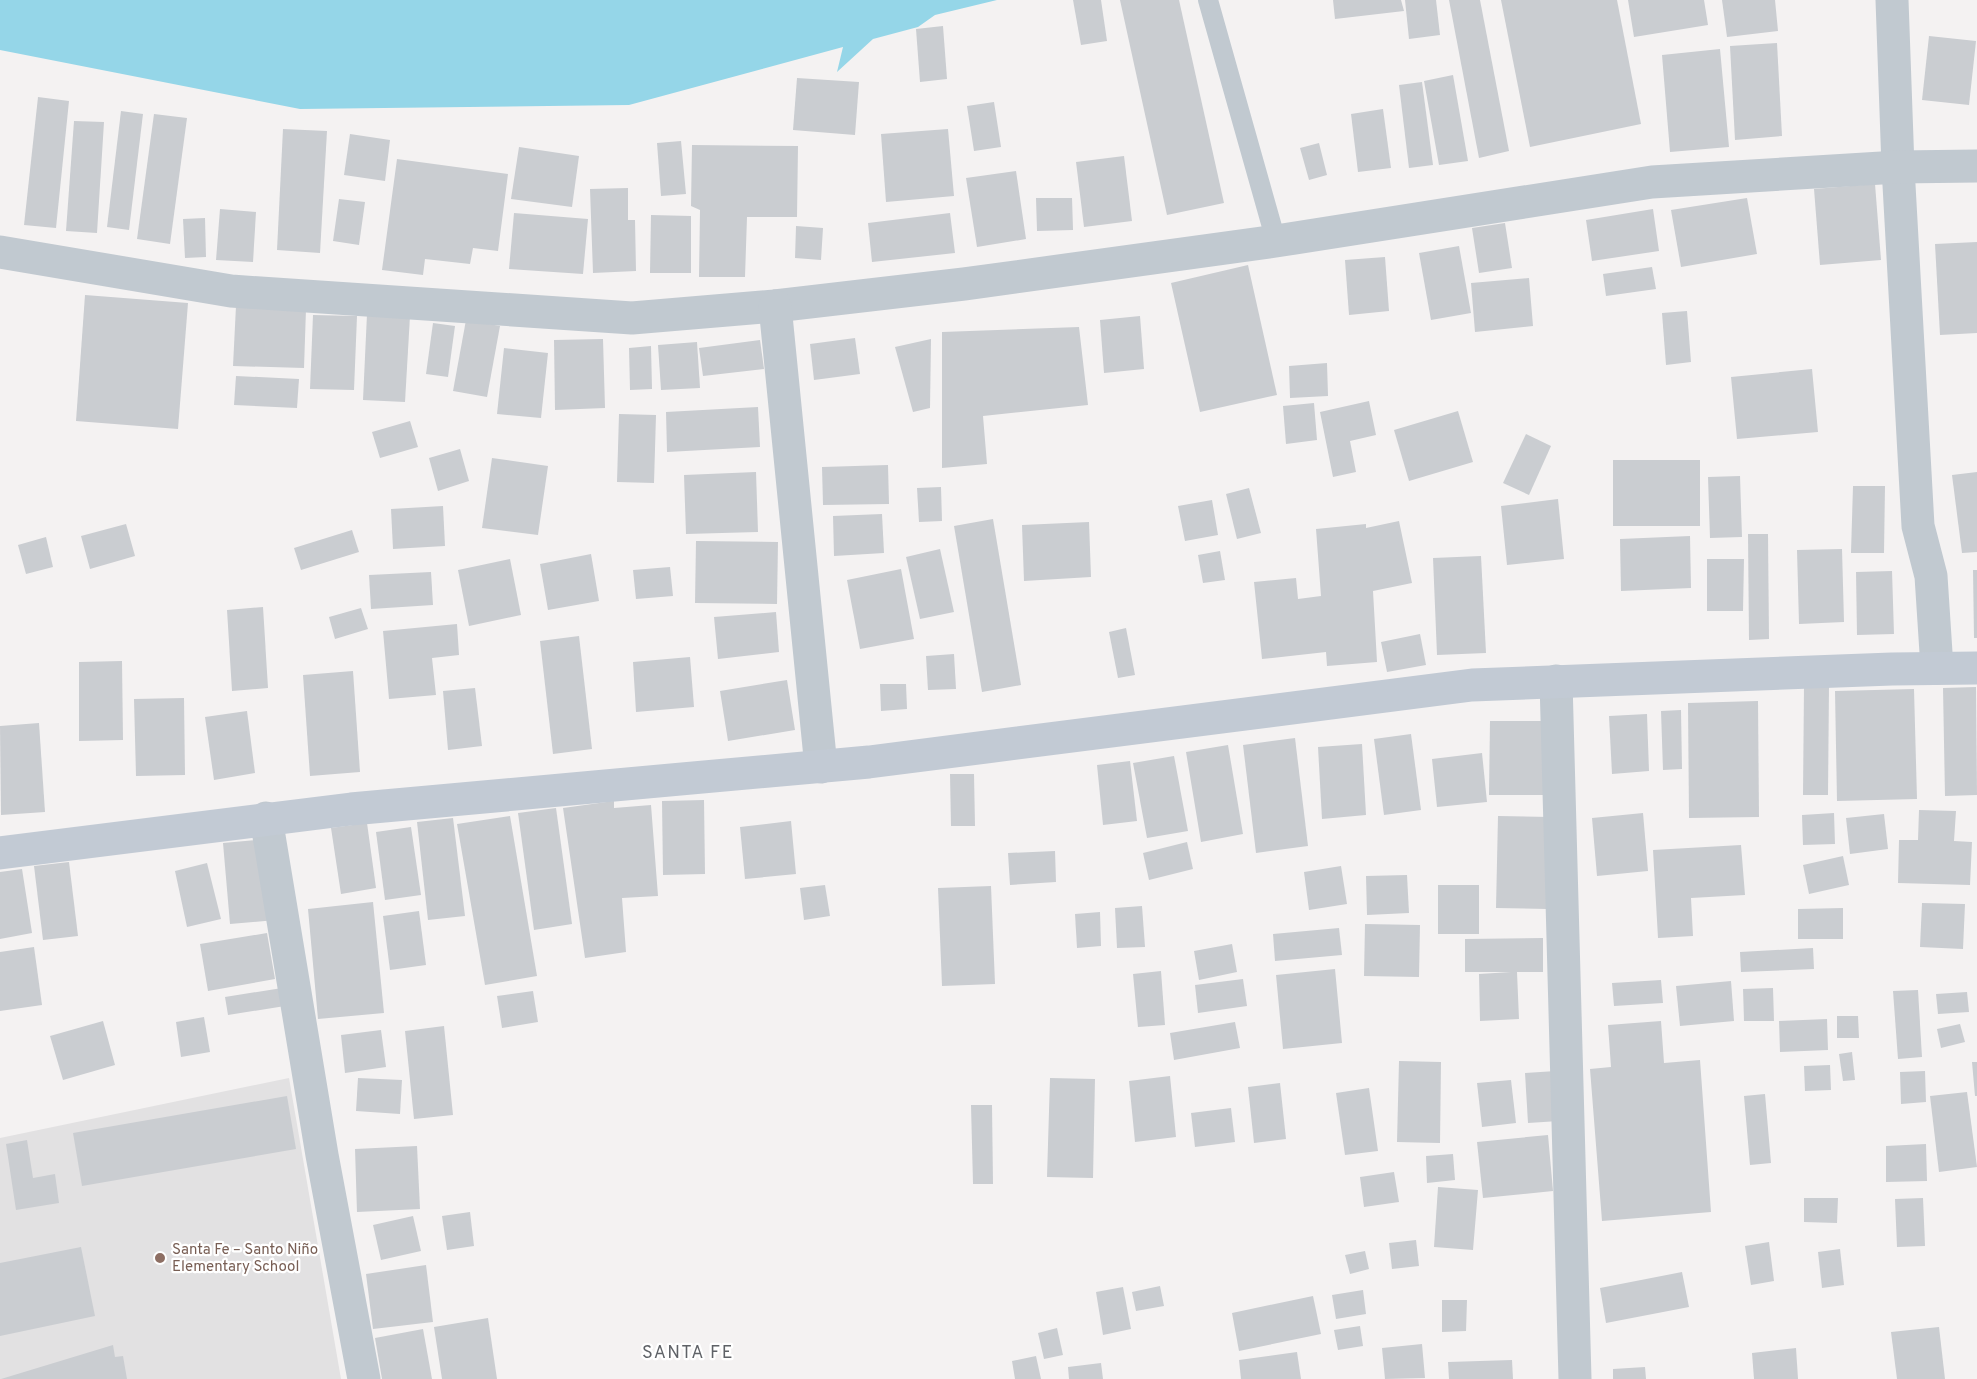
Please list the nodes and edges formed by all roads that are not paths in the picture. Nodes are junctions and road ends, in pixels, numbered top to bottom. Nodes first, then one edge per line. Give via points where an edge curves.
1 (1208, 0) edge
2 (1892, 0) edge
3 (1977, 166) edge
4 (1898, 167) junction
5 (1276, 241) junction
6 (0, 252) edge
7 (775, 306) junction
8 (1937, 668) junction
9 (1977, 668) edge
10 (1556, 681) junction
11 (821, 767) junction
12 (266, 818) junction
13 (0, 853) edge
14 (364, 1379) edge
15 (1575, 1379) edge

1 - 5 lane
2 - 4 street
3 - 4 street
4 - 5 street via 1652,182
4 - 8 street via 1918,526 1931,576
5 - 7 street
6 - 7 street via 255,293 632,318
7 - 11 street
8 - 9 street
8 - 10 street
10 - 11 street via 1472,685
10 - 15 street
11 - 12 street
12 - 13 street
12 - 14 street via 321,1155

